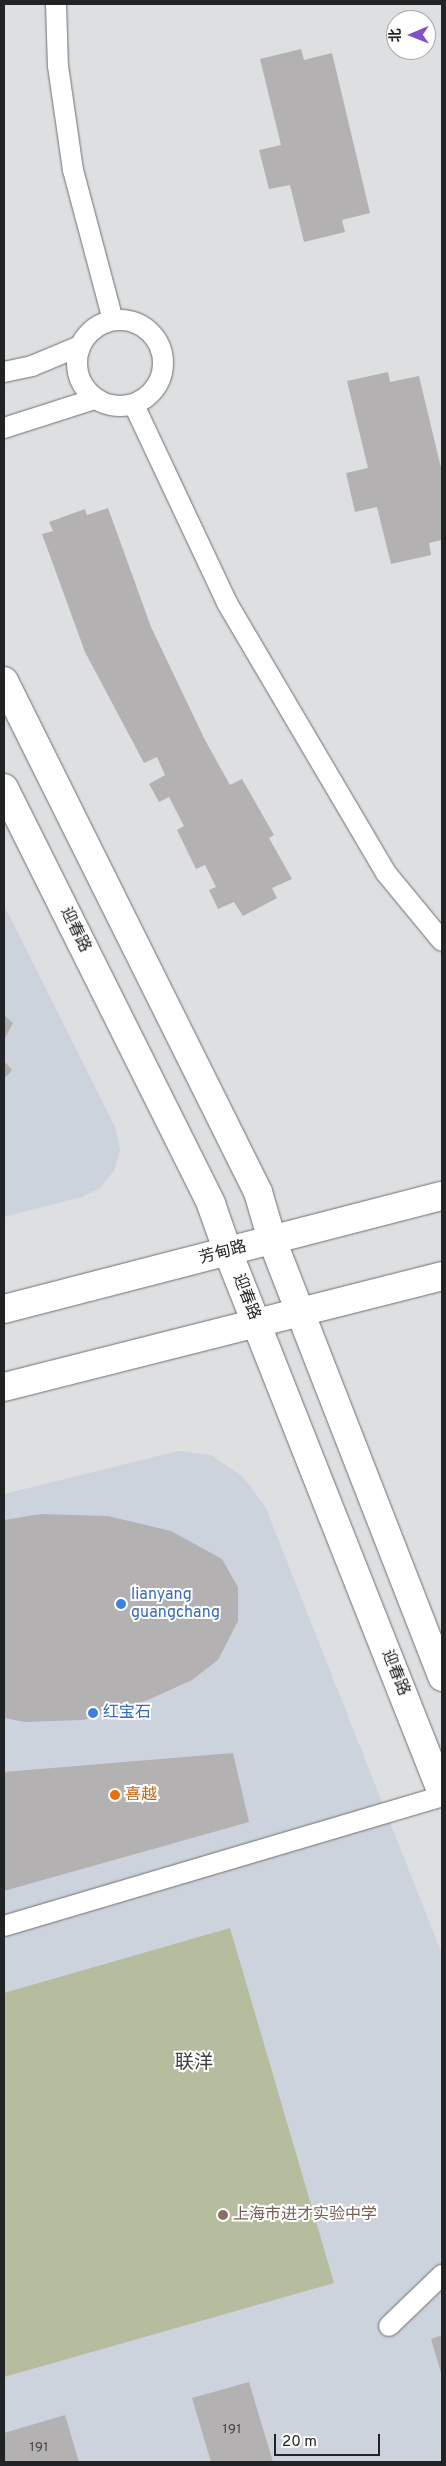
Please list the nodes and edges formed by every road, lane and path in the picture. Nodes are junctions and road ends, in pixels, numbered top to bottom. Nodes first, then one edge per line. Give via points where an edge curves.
1 (56, 4) edge
2 (113, 320) junction
3 (80, 346) junction
4 (4, 372) edge
5 (95, 399) junction
6 (134, 404) junction
7 (4, 428) edge
8 (4, 681) edge
9 (4, 788) edge
10 (442, 942) edge
11 (442, 1196) edge
12 (272, 1240) junction
13 (228, 1252) junction
14 (442, 1276) edge
15 (4, 1309) edge
16 (299, 1312) junction
17 (256, 1323) junction
18 (4, 1387) edge
19 (442, 1677) edge
20 (442, 1794) edge
21 (4, 1926) edge
22 (442, 2275) edge
23 (389, 2326) dead end

1 - 2 lane via 58,66 74,170
2 - 3 lane via 88,334
2 - 6 lane via 141,325 161,346 164,361 160,382 147,398
3 - 4 lane via 32,366
3 - 5 lane via 78,376
5 - 6 lane via 121,407
5 - 7 lane
6 - 10 lane via 227,603 386,873
8 - 12 street via 258,1192
9 - 13 street, 迎春路 via 211,1204
11 - 12 street, 芳甸路
12 - 13 street, 芳甸路
12 - 16 street
13 - 15 street, 芳甸路
13 - 17 street, 迎春路
14 - 16 street
16 - 17 street
16 - 19 street
17 - 18 street
17 - 20 street, 迎春路
20 - 21 lane
22 - 23 lane

